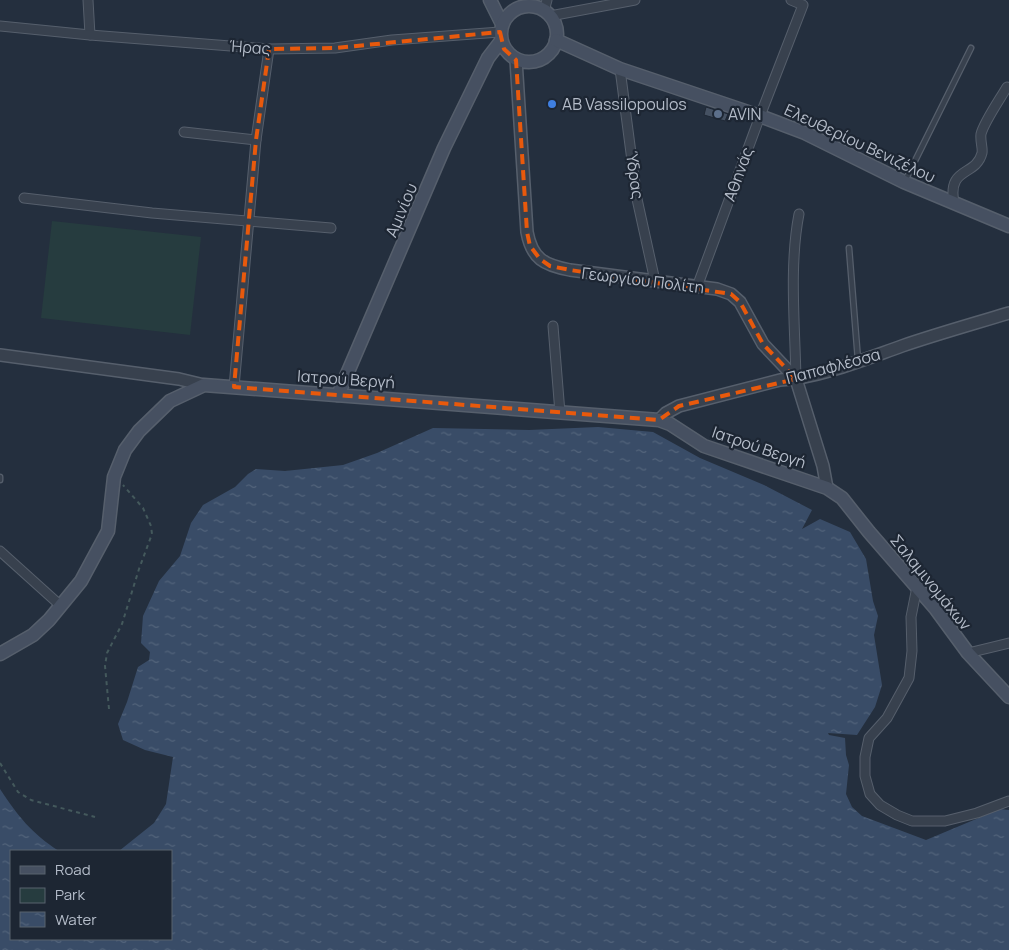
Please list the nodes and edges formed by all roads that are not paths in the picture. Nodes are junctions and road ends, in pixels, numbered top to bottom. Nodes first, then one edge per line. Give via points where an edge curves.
1 (88, 0) edge
2 (490, 0) edge
3 (635, 0) edge
4 (792, 0) edge
5 (527, 3) edge
6 (547, 9) edge
7 (0, 26) edge
8 (501, 32) junction
9 (90, 35) junction
10 (556, 40) junction
11 (971, 48) dead end
12 (269, 49) junction
13 (516, 60) junction
14 (620, 69) junction
15 (1007, 87) dead end
16 (760, 116) junction
17 (184, 132) dead end
18 (256, 140) junction
19 (904, 182) junction
20 (24, 198) dead end
21 (954, 203) junction
22 (799, 214) dead end
23 (248, 222) junction
24 (1009, 226) edge
25 (331, 228) dead end
26 (849, 248) dead end
27 (655, 281) junction
28 (697, 287) junction
29 (1009, 313) edge
30 (553, 326) dead end
31 (0, 355) edge
32 (858, 361) junction
33 (796, 379) junction
34 (204, 385) junction
35 (234, 387) junction
36 (338, 395) junction
37 (560, 413) junction
38 (659, 420) junction
39 (827, 488) junction
40 (0, 551) edge
41 (917, 587) junction
42 (61, 606) junction
43 (1009, 643) edge
44 (968, 653) junction
45 (0, 654) edge
46 (1009, 697) edge
47 (1009, 800) edge

1 - 9 street
2 - 8 main road
3 - 6 street
4 - 16 street, Αθηνάς via 804,5
5 - 6 main road
5 - 8 main road via 506,17
6 - 10 main road via 555,24
7 - 9 street, Ήρας
8 - 12 street, Ήρας via 410,38 335,48
8 - 13 main road via 510,55
8 - 36 main road, Αμινίου via 444,148
9 - 12 street, Ήρας
10 - 13 main road via 548,55 541,60
10 - 14 main road, Ελευθερίου Βενιζέλου
11 - 19 lane
12 - 18 street
13 - 27 street, Γεωργίου Πολίτη via 530,246 550,266
14 - 16 main road, Ελευθερίου Βενιζέλου
14 - 27 street, Ύδρας via 637,199
15 - 21 street via 981,132 982,153 975,165 962,173 954,184
16 - 19 main road, Ελευθερίου Βενιζέλου via 805,133
16 - 28 street, Αθηνάς
17 - 18 street
18 - 23 street
19 - 21 main road, Ελευθερίου Βενιζέλου
20 - 23 street
21 - 24 main road, Ελευθερίου Βενιζέλου
22 - 33 street via 794,276
23 - 25 street
23 - 35 street
26 - 32 lane
27 - 28 street, Γεωργίου Πολίτη
28 - 33 street, Γεωργίου Πολίτη via 732,294 764,344
29 - 32 street, Παπαφλέσσα
30 - 37 street
31 - 34 street
32 - 33 street, Παπαφλέσσα
33 - 38 street, Παπαφλέσσα via 780,380 679,406
33 - 39 street, Γεωργίου Πολίτη
34 - 35 main road, Ιατρού Βεργή
34 - 42 main road, Ιατρού Βεργή via 170,401 139,431 125,450 114,477 108,531 81,581
35 - 36 main road, Ιατρού Βεργή
36 - 37 main road, Ιατρού Βεργή
37 - 38 main road, Ιατρού Βεργή
38 - 39 main road, Ιατρού Βεργή via 704,446
39 - 41 main road, Σαλαμινομάχων via 842,498
40 - 42 street
41 - 44 main road, Σαλαμινομάχων
41 - 47 street via 911,617 909,678 887,718 869,738 865,776 870,794 897,816 912,821 945,822
42 - 45 main road, Ιατρού Βεργή via 33,635
43 - 44 street
44 - 46 main road, Σαλαμινομάχων

